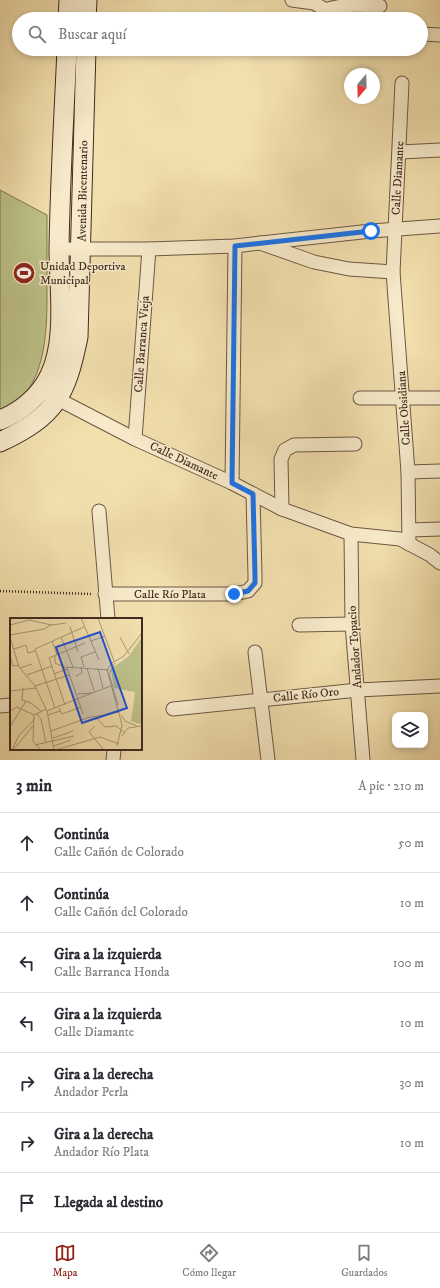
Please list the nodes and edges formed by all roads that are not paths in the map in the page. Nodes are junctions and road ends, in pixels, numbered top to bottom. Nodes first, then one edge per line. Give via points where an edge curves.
1 (68, 0) edge
2 (87, 0) edge
3 (294, 0) edge
4 (380, 6) dead end
5 (328, 9) junction
6 (68, 12) edge
7 (86, 12) edge
8 (332, 12) edge
9 (428, 34) edge
10 (440, 34) edge
11 (67, 56) edge
12 (86, 56) edge
13 (402, 83) dead end
14 (440, 150) edge
15 (400, 152) junction
16 (440, 226) edge
17 (396, 229) junction
18 (260, 243) junction
19 (235, 246) junction
20 (59, 249) junction
21 (149, 249) junction
22 (82, 250) junction
23 (393, 272) junction
24 (41, 390) junction
25 (403, 396) junction
26 (360, 398) dead end
27 (440, 398) edge
28 (59, 399) junction
29 (0, 420) edge
30 (135, 439) junction
31 (0, 442) edge
32 (355, 444) dead end
33 (440, 471) edge
34 (408, 472) junction
35 (232, 483) junction
36 (253, 494) junction
37 (282, 508) junction
38 (99, 511) dead end
39 (440, 529) edge
40 (410, 530) junction
41 (351, 534) junction
42 (409, 544) junction
43 (440, 563) edge
44 (105, 594) junction
45 (108, 618) edge
46 (352, 624) junction
47 (299, 625) dead end
48 (255, 652) dead end
49 (440, 686) edge
50 (358, 690) junction
51 (261, 700) junction
52 (10, 705) edge
53 (0, 706) edge
54 (173, 709) dead end
55 (114, 750) edge
56 (113, 760) edge
57 (268, 760) edge
58 (362, 760) edge

1 - 6 main road
2 - 7 main road
3 - 5 street via 314,3
4 - 5 street via 349,5
5 - 8 street
9 - 10 street
11 - 20 main road, Avenida Bicentenario
12 - 22 main road, Avenida Bicentenario
13 - 15 street, Calle Diamante
14 - 15 street
15 - 17 street, Calle Diamante
16 - 17 street
17 - 18 street
17 - 23 street, Calle Diamante
18 - 19 street
18 - 23 street via 314,262 349,269
19 - 21 street
19 - 35 street
20 - 22 street
20 - 24 main road, Avenida Bicentenario via 59,338 55,363
21 - 22 street
21 - 30 street, Calle Barranca Vieja
22 - 28 main road, Avenida Bicentenario via 78,337 72,370
23 - 25 street, Calle Obsidiana
24 - 28 street, Calle Diamante
24 - 29 main road, Avenida Bicentenario via 16,414
25 - 26 street
25 - 27 street
25 - 34 street, Calle Obsidiana
28 - 30 street, Calle Diamante
28 - 31 main road, Avenida Bicentenario via 38,420
30 - 35 street, Calle Diamante
32 - 37 street via 294,445 285,450 281,459
33 - 34 street
34 - 40 street, Calle Obsidiana
35 - 36 street, Calle Diamante
36 - 37 street, Calle Diamante
36 - 44 street, Calle Río Plata via 255,583 248,591 234,594
37 - 41 street, Calle Diamante
38 - 44 street
39 - 40 street
40 - 42 street, Calle Obsidiana
41 - 42 street, Calle Diamante via 400,539
41 - 46 street, Andador Topacio
42 - 43 street, Calle Diamante
44 - 45 street
46 - 47 street
46 - 50 street, Andador Topacio
48 - 51 street
49 - 50 street, Calle Río Oro
50 - 51 street, Calle Río Oro
50 - 58 street, Andador Topacio
51 - 54 street, Calle Río Oro
51 - 57 street
52 - 53 street
55 - 56 street

